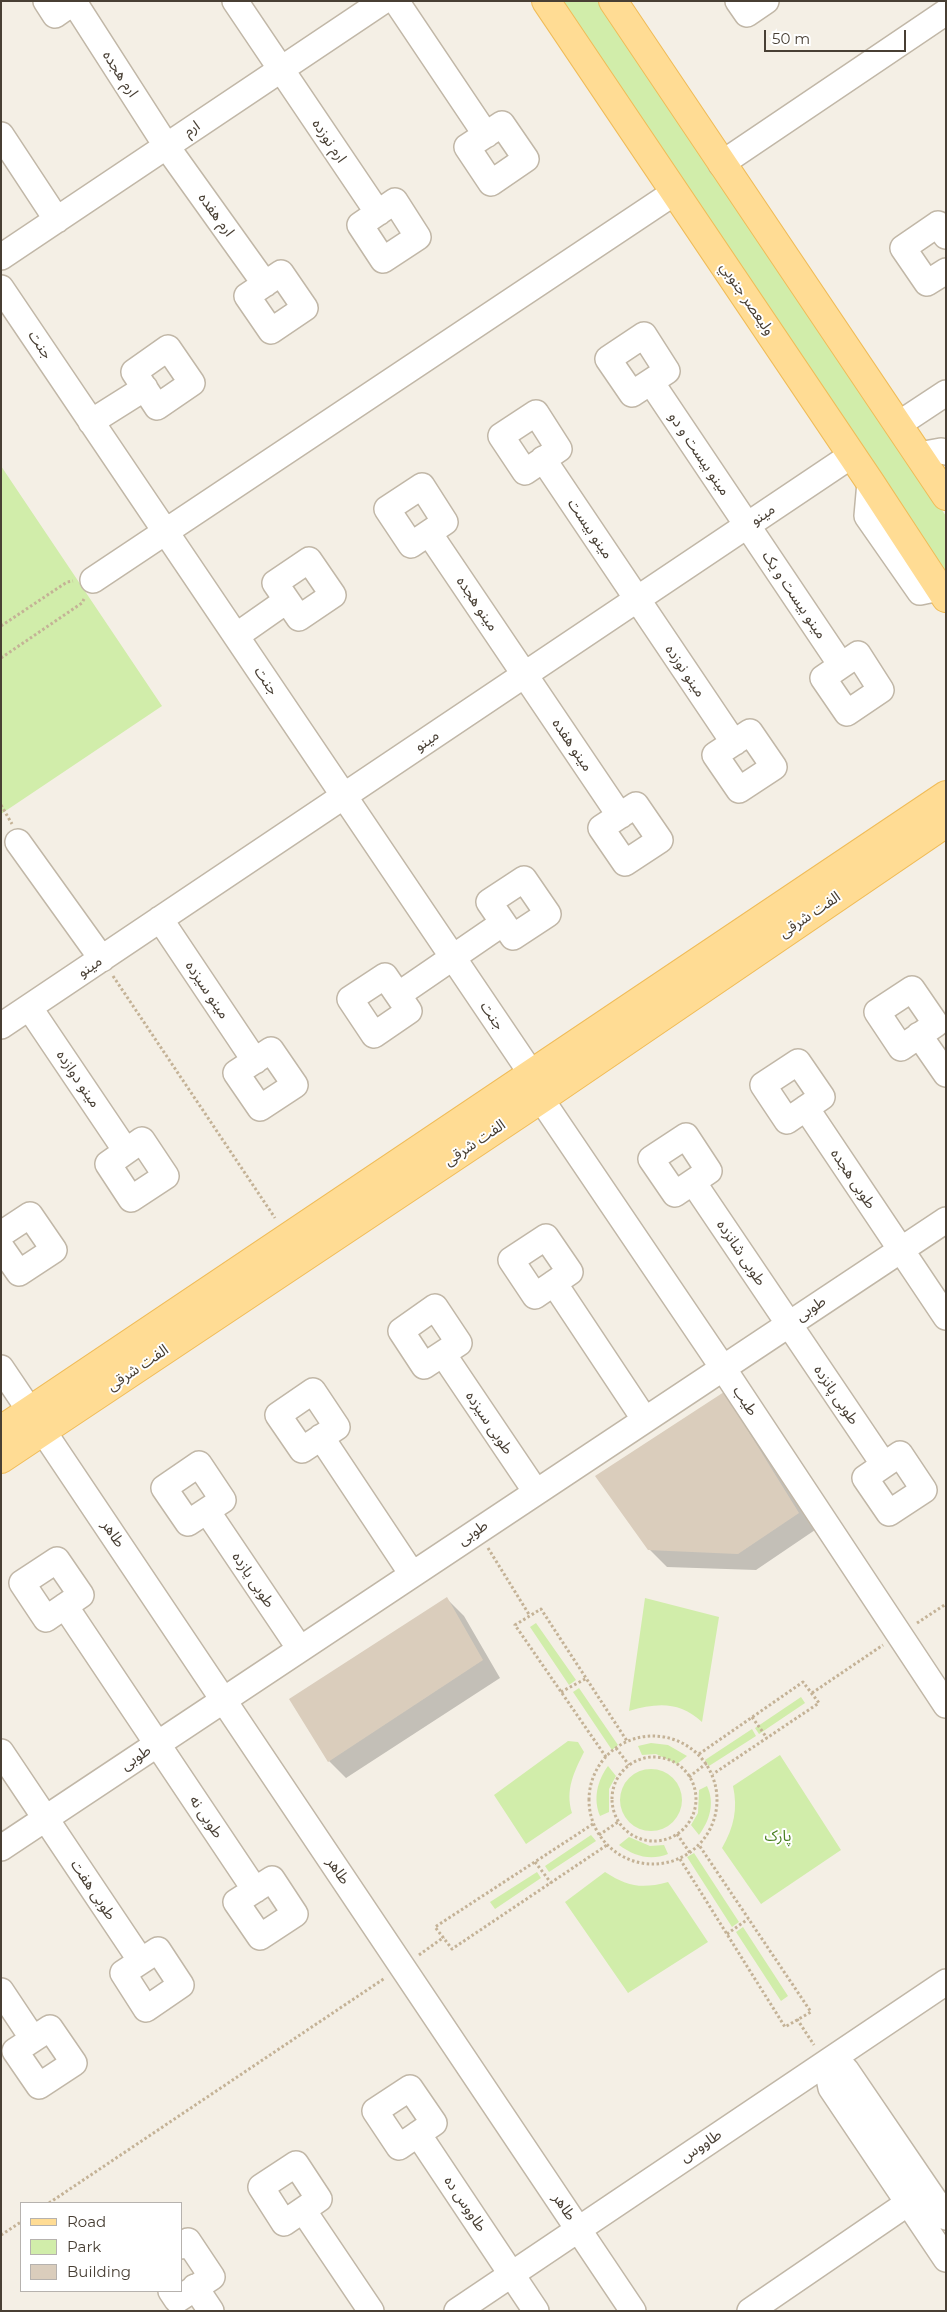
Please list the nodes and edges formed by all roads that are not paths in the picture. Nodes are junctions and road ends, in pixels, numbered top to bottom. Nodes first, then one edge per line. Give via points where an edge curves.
1 (46, 1) edge
2 (235, 1) edge
3 (383, 1) edge
4 (396, 1) edge
5 (546, 1) edge
6 (613, 1) edge
7 (738, 1) edge
8 (766, 1) edge
9 (74, 2) edge
10 (946, 12) edge
11 (280, 70) junction
12 (1, 135) edge
13 (486, 135) dead end
14 (167, 147) junction
15 (721, 164) junction
16 (675, 192) junction
17 (378, 213) dead end
18 (57, 220) junction
19 (946, 236) edge
20 (1, 257) edge
21 (946, 271) edge
22 (265, 284) dead end
23 (1, 288) edge
24 (651, 382) dead end
25 (145, 388) dead end
26 (946, 393) edge
27 (92, 422) junction
28 (899, 424) junction
29 (946, 452) edge
30 (852, 455) junction
31 (919, 455) junction
32 (543, 459) dead end
33 (946, 496) edge
34 (748, 526) junction
35 (429, 532) dead end
36 (166, 533) junction
37 (93, 580) road end
38 (942, 593) edge
39 (637, 599) junction
40 (286, 600) dead end
41 (236, 636) junction
42 (841, 665) dead end
43 (525, 675) junction
44 (734, 743) dead end
45 (946, 795) edge
46 (344, 796) junction
47 (620, 816) dead end
48 (946, 823) edge
49 (18, 842) dead end
50 (160, 920) junction
51 (503, 923) dead end
52 (452, 958) junction
53 (102, 959) junction
54 (398, 995) dead end
55 (29, 1008) junction
56 (1, 1026) edge
57 (919, 1035) dead end
58 (255, 1061) dead end
59 (531, 1073) junction
60 (946, 1074) edge
61 (540, 1099) junction
62 (806, 1108) dead end
63 (126, 1151) dead end
64 (693, 1182) dead end
65 (946, 1220) edge
66 (900, 1250) junction
67 (554, 1283) dead end
68 (946, 1317) edge
69 (789, 1324) junction
70 (443, 1354) dead end
71 (1, 1368) edge
72 (723, 1368) junction
73 (645, 1420) junction
74 (37, 1421) junction
75 (1, 1430) edge
76 (321, 1437) dead end
77 (1, 1460) edge
78 (884, 1466) dead end
79 (536, 1492) junction
80 (207, 1511) dead end
81 (412, 1574) junction
82 (65, 1606) dead end
83 (300, 1649) junction
84 (224, 1700) junction
85 (946, 1705) edge
86 (157, 1744) junction
87 (1, 1752) edge
88 (45, 1818) junction
89 (1, 1848) edge
90 (255, 1890) dead end
91 (141, 1961) dead end
92 (946, 1982) edge
93 (1, 1991) edge
94 (34, 2038) dead end
95 (826, 2062) junction
96 (418, 2134) dead end
97 (927, 2191) edge
98 (303, 2210) dead end
99 (946, 2217) edge
100 (578, 2229) junction
101 (182, 2245) edge
102 (946, 2259) edge
103 (512, 2274) junction
104 (195, 2288) junction
105 (171, 2292) edge
106 (211, 2311) edge
107 (371, 2311) edge
108 (457, 2311) edge
109 (536, 2311) edge
110 (633, 2311) edge
111 (750, 2311) edge

1 - 9 street via 55,14
2 - 11 street, ارم نوزده
3 - 11 street, ارم
4 - 13 street
5 - 16 main road, وليعصر جنوبي
6 - 15 main road
7 - 8 street via 747,14
9 - 14 street, ارم هجده
10 - 15 street
11 - 14 street, ارم
11 - 17 street, ارم نوزده
12 - 18 street
14 - 18 street, ارم
14 - 22 street, ارم هفده
15 - 28 main road
16 - 30 main road, وليعصر جنوبي
16 - 36 street
18 - 20 street, ارم
19 - 21 street via 938,224 903,248 927,283
23 - 27 street, جنت
24 - 34 street, مینو بیست و دو
25 - 27 street
26 - 28 street
27 - 36 street, جنت
28 - 31 main road
29 - 31 street
30 - 34 street, مینو
30 - 38 main road, وليعصر جنوبي
31 - 33 main road
32 - 39 street, مینو بیست
34 - 39 street, مینو
34 - 42 street, مینو بیست و یک
35 - 43 street, مینو هجده
36 - 37 street
36 - 41 street, جنت
39 - 43 street, مینو
39 - 44 street, مینو نوزده
40 - 41 street
41 - 46 street, جنت
43 - 46 street, مینو
43 - 47 street, مینو هفده
45 - 59 main road, الفت شرقی
46 - 50 street, مینو
46 - 52 street, جنت
48 - 61 main road, الفت شرقی
49 - 53 street
50 - 53 street, مینو
50 - 58 street, مینو سیزده
51 - 52 street
52 - 54 street
52 - 59 street, جنت
53 - 55 street, مینو
55 - 56 street, مینو
55 - 63 street, مینو دوازده
57 - 60 street
59 - 74 main road, الفت شرقی via 288,1236
61 - 72 street, طیب
61 - 74 main road, الفت شرقی
62 - 66 street, طوبی هجده
64 - 69 street, طوبی شانزده
65 - 66 street, طوبی
66 - 68 street, طوبی هجده
66 - 69 street, طوبی
67 - 73 street
69 - 72 street, طوبی
69 - 78 street, طوبی پانزده
70 - 79 street, طوبی سیزده
71 - 74 street, طاهر
72 - 73 street, طوبی
72 - 85 street, طیب
73 - 79 street, طوبی
74 - 75 main road, الفت شرقی
74 - 77 main road, الفت شرقی
74 - 84 street, طاهر
76 - 81 street
79 - 81 street, طوبی
80 - 83 street, طوبی یازده
81 - 83 street, طوبی
82 - 86 street, طوبی نه
83 - 84 street, طوبی
84 - 86 street, طوبی
84 - 100 street, طاهر
86 - 88 street, طوبی
86 - 90 street, طوبی نه
87 - 88 street, طوبی هفت
88 - 89 street, طوبی
88 - 91 street, طوبی هفت
92 - 95 street, طاووس
93 - 94 street
95 - 97 street via 831,2088
95 - 100 street, طاووس
96 - 103 street, طاووس ده
97 - 99 street
97 - 102 street
97 - 111 street
98 - 107 street
100 - 103 street, طاووس
100 - 110 street, طاهر
101 - 104 street via 188,2241 212,2277
103 - 108 street, طاووس
103 - 109 street, طاووس ده
104 - 105 street via 177,2300
104 - 106 street

